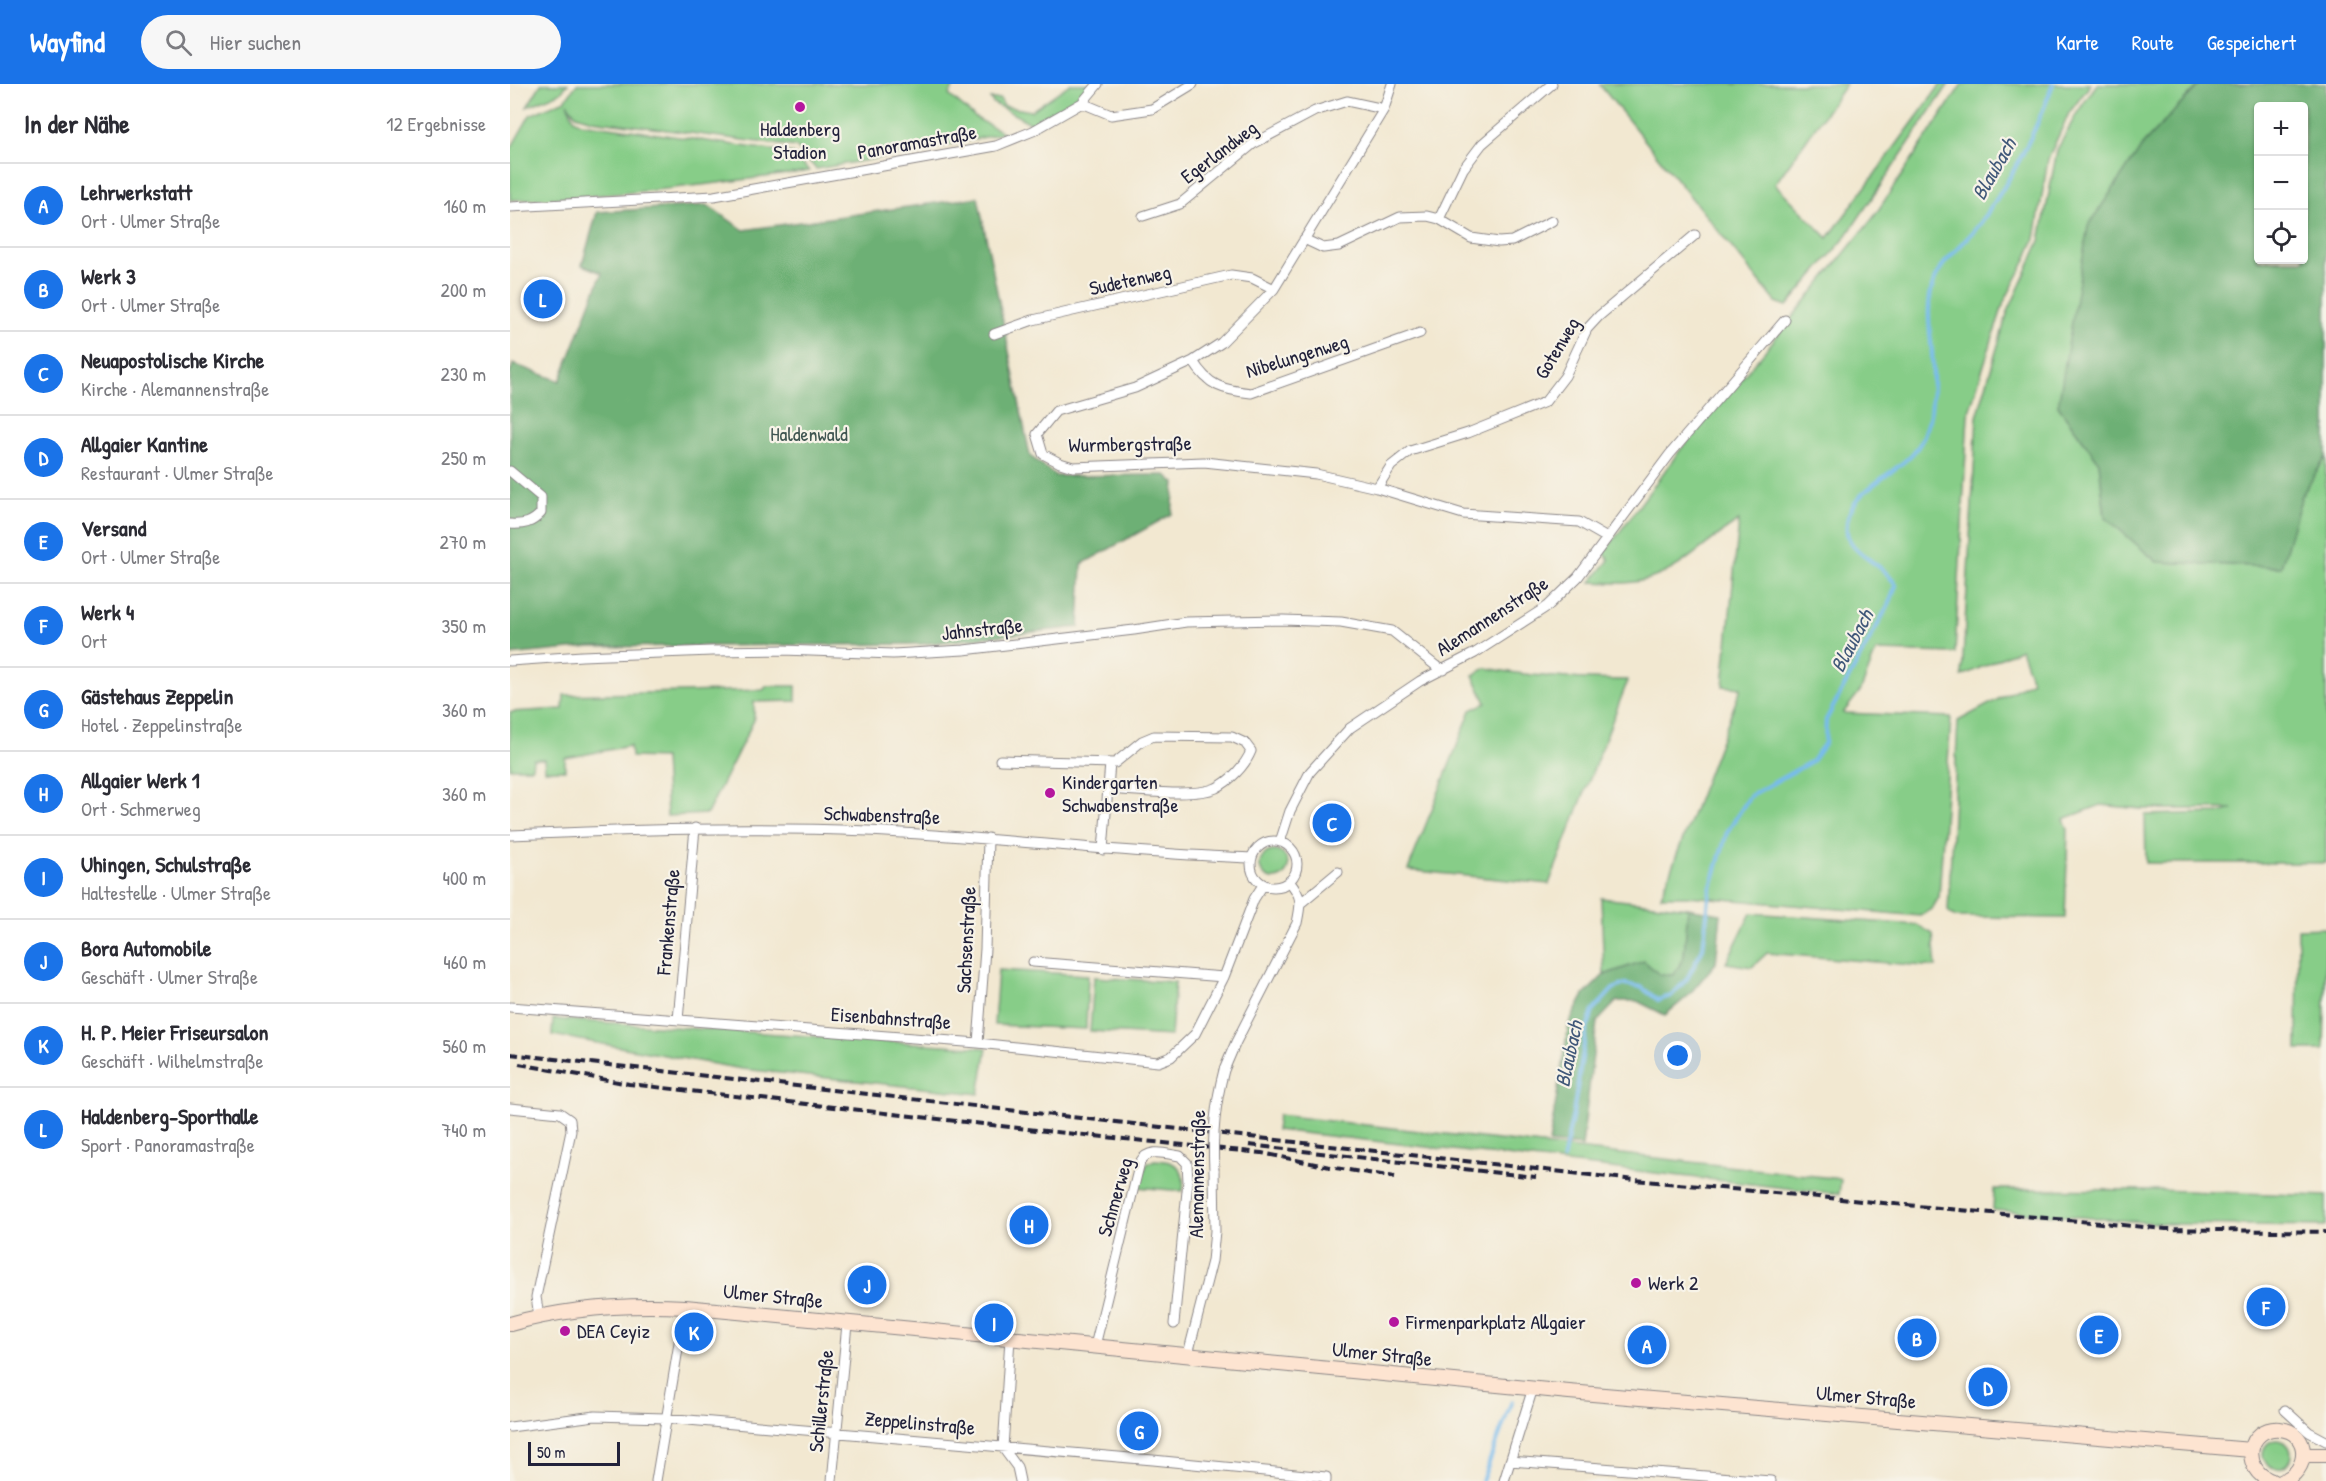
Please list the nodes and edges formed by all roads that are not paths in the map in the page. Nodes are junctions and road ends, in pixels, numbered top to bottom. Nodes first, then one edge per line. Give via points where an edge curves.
1 (1098, 84) edge
2 (1193, 84) edge
3 (1392, 84) edge
4 (1552, 84) edge
5 (1082, 103) junction
6 (1384, 110) junction
7 (510, 207) edge
8 (1143, 216) dead end
9 (1439, 219) junction
10 (1552, 221) dead end
11 (1695, 235) dead end
12 (1304, 239) junction
13 (1274, 289) junction
14 (1785, 320) dead end
15 (1420, 333) dead end
16 (994, 334) dead end
17 (1192, 360) junction
18 (510, 471) edge
19 (1377, 488) junction
20 (510, 524) edge
21 (1607, 537) junction
22 (513, 662) edge
23 (1444, 670) junction
24 (1000, 760) dead end
25 (1110, 763) junction
26 (1107, 789) junction
27 (695, 828) junction
28 (510, 835) edge
29 (988, 838) junction
30 (1280, 842) junction
31 (1103, 850) junction
32 (1252, 858) junction
33 (1338, 872) dead end
34 (1289, 881) junction
35 (1263, 885) junction
36 (1302, 902) junction
37 (1033, 962) dead end
38 (1224, 977) junction
39 (510, 1007) edge
40 (678, 1020) junction
41 (978, 1043) junction
42 (510, 1108) edge
43 (685, 1307) junction
44 (539, 1316) junction
45 (510, 1324) edge
46 (847, 1324) junction
47 (1174, 1324) dead end
48 (1010, 1338) junction
49 (1095, 1346) junction
50 (1188, 1354) junction
51 (1533, 1388) junction
52 (2285, 1410) dead end
53 (665, 1418) junction
54 (510, 1427) edge
55 (836, 1434) junction
56 (2326, 1441) edge
57 (1003, 1448) junction
58 (2251, 1450) junction
59 (2304, 1455) junction
60 (2326, 1455) edge
61 (1509, 1461) junction
62 (1326, 1479) edge
63 (656, 1481) edge
64 (831, 1481) edge
65 (1020, 1481) edge
66 (1504, 1481) edge
67 (1771, 1481) edge
68 (2272, 1481) edge
69 (2282, 1481) edge

1 - 5 street, Panoramastraße
2 - 5 street via 1152,110 1111,115
3 - 6 street, Wurmbergstraße
4 - 9 street via 1482,144 1463,169
5 - 7 street, Panoramastraße via 1033,131 996,146 714,196
6 - 8 street, Egerlandweg via 1347,102 1315,111 1253,144 1180,204
6 - 12 street, Wurmbergstraße
9 - 10 street via 1471,238 1499,242 1512,241
9 - 12 street via 1400,217 1339,246 1323,248
11 - 19 street, Gotenweg via 1587,329 1565,376 1545,402 1466,434 1410,451 1391,466
12 - 13 street, Wurmbergstraße
13 - 16 street, Sudetenweg via 1252,278 1231,275 1033,320
13 - 17 street, Wurmbergstraße via 1221,343
14 - 21 street, Alemannenstraße via 1670,454
15 - 17 street, Nibelungenweg via 1251,393 1231,391 1212,383
17 - 19 street, Wurmbergstraße via 1135,388 1056,411 1037,434 1043,454 1073,466 1204,462 1316,474
18 - 20 street via 540,497 541,513 526,524
19 - 21 street, Wurmbergstraße via 1463,514 1579,522
21 - 23 street, Alemannenstraße via 1578,577 1548,606
22 - 23 street, Jahnstraße via 712,651 905,654 1186,622 1283,620 1341,622 1392,631
23 - 30 street, Alemannenstraße via 1420,681 1350,728 1323,756 1299,791
24 - 25 street
25 - 26 street
25 - 26 street via 1154,736 1232,737 1251,751 1230,778 1215,788 1177,792
26 - 31 street
27 - 28 street, Schwabenstraße
27 - 29 street, Schwabenstraße
27 - 40 street, Frankenstraße
29 - 31 street, Schwabenstraße
29 - 41 street, Sachsenstraße
30 - 32 street via 1260,846
30 - 34 street via 1291,849 1296,862
31 - 32 street, Schwabenstraße
32 - 35 street via 1252,873
33 - 36 street
34 - 35 street via 1277,887
34 - 36 street
35 - 38 street
36 - 50 street, Alemannenstraße, bridge via 1297,923 1224,1070 1216,1099 1212,1261
37 - 38 street
38 - 41 street, Eisenbahnstraße via 1196,1035 1171,1057 1158,1062
39 - 40 street, Eisenbahnstraße
40 - 41 street, Eisenbahnstraße
42 - 44 street via 560,1113 570,1120 571,1131 536,1297
43 - 44 main road, Ulmer Straße via 627,1306
43 - 46 main road, Ulmer Straße
43 - 53 street
44 - 45 main road, Ulmer Straße
46 - 48 main road, Ulmer Straße
46 - 55 street, Schillerstraße
47 - 49 street, Schmerweg via 1187,1163 1180,1156 1152,1152 1140,1162
48 - 49 main road, Ulmer Straße
48 - 57 street
49 - 50 main road, Ulmer Straße
50 - 51 main road, Ulmer Straße
51 - 58 main road, Ulmer Straße
51 - 61 street
52 - 56 street via 2309,1432
53 - 54 street, Zeppelinstraße via 595,1416
53 - 55 street, Zeppelinstraße
53 - 63 street
55 - 57 street, Zeppelinstraße
55 - 64 street, Schillerstraße
57 - 62 street, Zeppelinstraße
57 - 65 street via 1017,1467
58 - 59 main road via 2257,1438 2280,1429 2300,1441
58 - 68 main road via 2254,1468
59 - 60 main road
59 - 69 main road via 2297,1473
61 - 66 street
61 - 67 street

